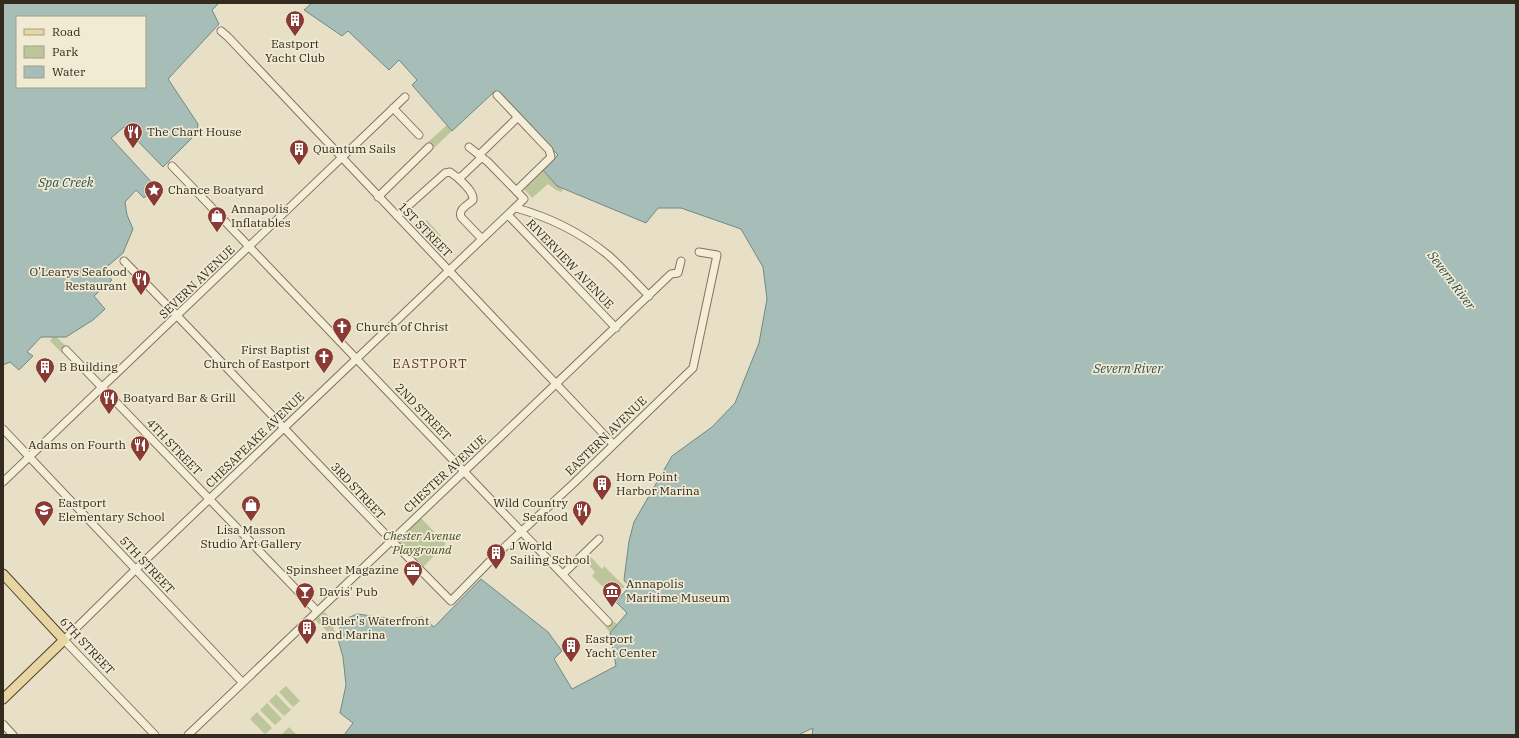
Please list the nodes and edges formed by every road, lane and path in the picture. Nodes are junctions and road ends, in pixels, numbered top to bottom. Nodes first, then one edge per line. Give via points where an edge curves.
1 (221, 31) dead end
2 (497, 95) dead end
3 (405, 97) dead end
4 (393, 108) junction
5 (518, 117) junction
6 (419, 135) dead end
7 (429, 147) dead end
8 (469, 147) dead end
9 (480, 156) junction
10 (342, 158) junction
11 (172, 166) dead end
12 (458, 178) junction
13 (516, 191) junction
14 (378, 197) junction
15 (516, 208) junction
16 (508, 215) junction
17 (397, 216) junction
18 (482, 239) junction
19 (249, 246) junction
20 (700, 252) dead end
21 (124, 261) dead end
22 (682, 261) dead end
23 (449, 270) junction
24 (649, 296) junction
25 (178, 315) junction
26 (616, 328) junction
27 (66, 350) dead end
28 (358, 359) junction
29 (556, 384) junction
30 (102, 388) junction
31 (284, 428) junction
32 (3, 429) edge
33 (613, 444) junction
34 (30, 457) junction
35 (464, 471) junction
36 (3, 482) edge
37 (210, 500) junction
38 (522, 532) junction
39 (599, 538) dead end
40 (390, 541) junction
41 (136, 569) junction
42 (3, 574) edge
43 (563, 574) junction
44 (451, 601) joint
45 (317, 611) junction
46 (608, 622) dead end
47 (64, 640) junction
48 (242, 682) junction
49 (3, 699) edge
50 (3, 724) edge
51 (13, 735) edge
52 (155, 735) edge
53 (188, 735) edge

1 - 10 street, 1ST STREET
2 - 5 street
3 - 4 street, SEVERN AVENUE
4 - 6 street
4 - 10 street, SEVERN AVENUE
5 - 9 street
5 - 13 street via 549,150 551,157
7 - 14 street
8 - 9 street
9 - 12 street
9 - 13 street
10 - 14 street, 1ST STREET
10 - 19 street, SEVERN AVENUE
11 - 19 street, 2ND STREET
12 - 17 street via 450,172 445,173
12 - 18 street via 474,197 461,210 461,217
13 - 15 street, CHESAPEAKE AVENUE via 524,199
14 - 17 street, 1ST STREET
15 - 16 street, CHESAPEAKE AVENUE
15 - 24 street via 553,220 578,234 608,255
16 - 18 street, CHESAPEAKE AVENUE
16 - 26 street, RIVERVIEW AVENUE
17 - 23 street, 1ST STREET
18 - 23 street, CHESAPEAKE AVENUE
19 - 25 street, SEVERN AVENUE
19 - 28 street, 2ND STREET
20 - 33 street, EASTERN AVENUE via 717,255 693,368
21 - 25 street, 3RD STREET
22 - 24 street, CHESTER AVENUE via 678,273 671,274
23 - 28 street, CHESAPEAKE AVENUE
23 - 29 street, 1ST STREET
24 - 26 street, CHESTER AVENUE
25 - 30 street, SEVERN AVENUE
25 - 31 street, 3RD STREET
26 - 29 street, CHESTER AVENUE
27 - 30 street, 4TH STREET
28 - 31 street, CHESAPEAKE AVENUE
28 - 35 street, 2ND STREET
29 - 33 street, 1ST STREET
29 - 35 street, CHESTER AVENUE
30 - 34 street, SEVERN AVENUE
30 - 37 street, 4TH STREET
31 - 37 street, CHESAPEAKE AVENUE
31 - 40 street, 3RD STREET
32 - 34 street, 5TH STREET
33 - 38 street, EASTERN AVENUE
34 - 36 street, SEVERN AVENUE
34 - 41 street, 5TH STREET
35 - 38 street, 2ND STREET
35 - 40 street, CHESTER AVENUE
37 - 41 street, CHESAPEAKE AVENUE
37 - 45 street, 4TH STREET
38 - 43 street, 2ND STREET
38 - 44 street, EASTERN AVENUE
39 - 43 street
40 - 44 street, 3RD STREET
40 - 45 street, CHESTER AVENUE
41 - 47 street, CHESAPEAKE AVENUE
41 - 48 street, 5TH STREET
42 - 47 main road, 6TH STREET
43 - 46 street, 2ND STREET
45 - 48 street, CHESTER AVENUE
47 - 49 main road, CHESAPEAKE AVENUE
47 - 52 street, 6TH STREET
48 - 53 street, CHESTER AVENUE
50 - 51 street

